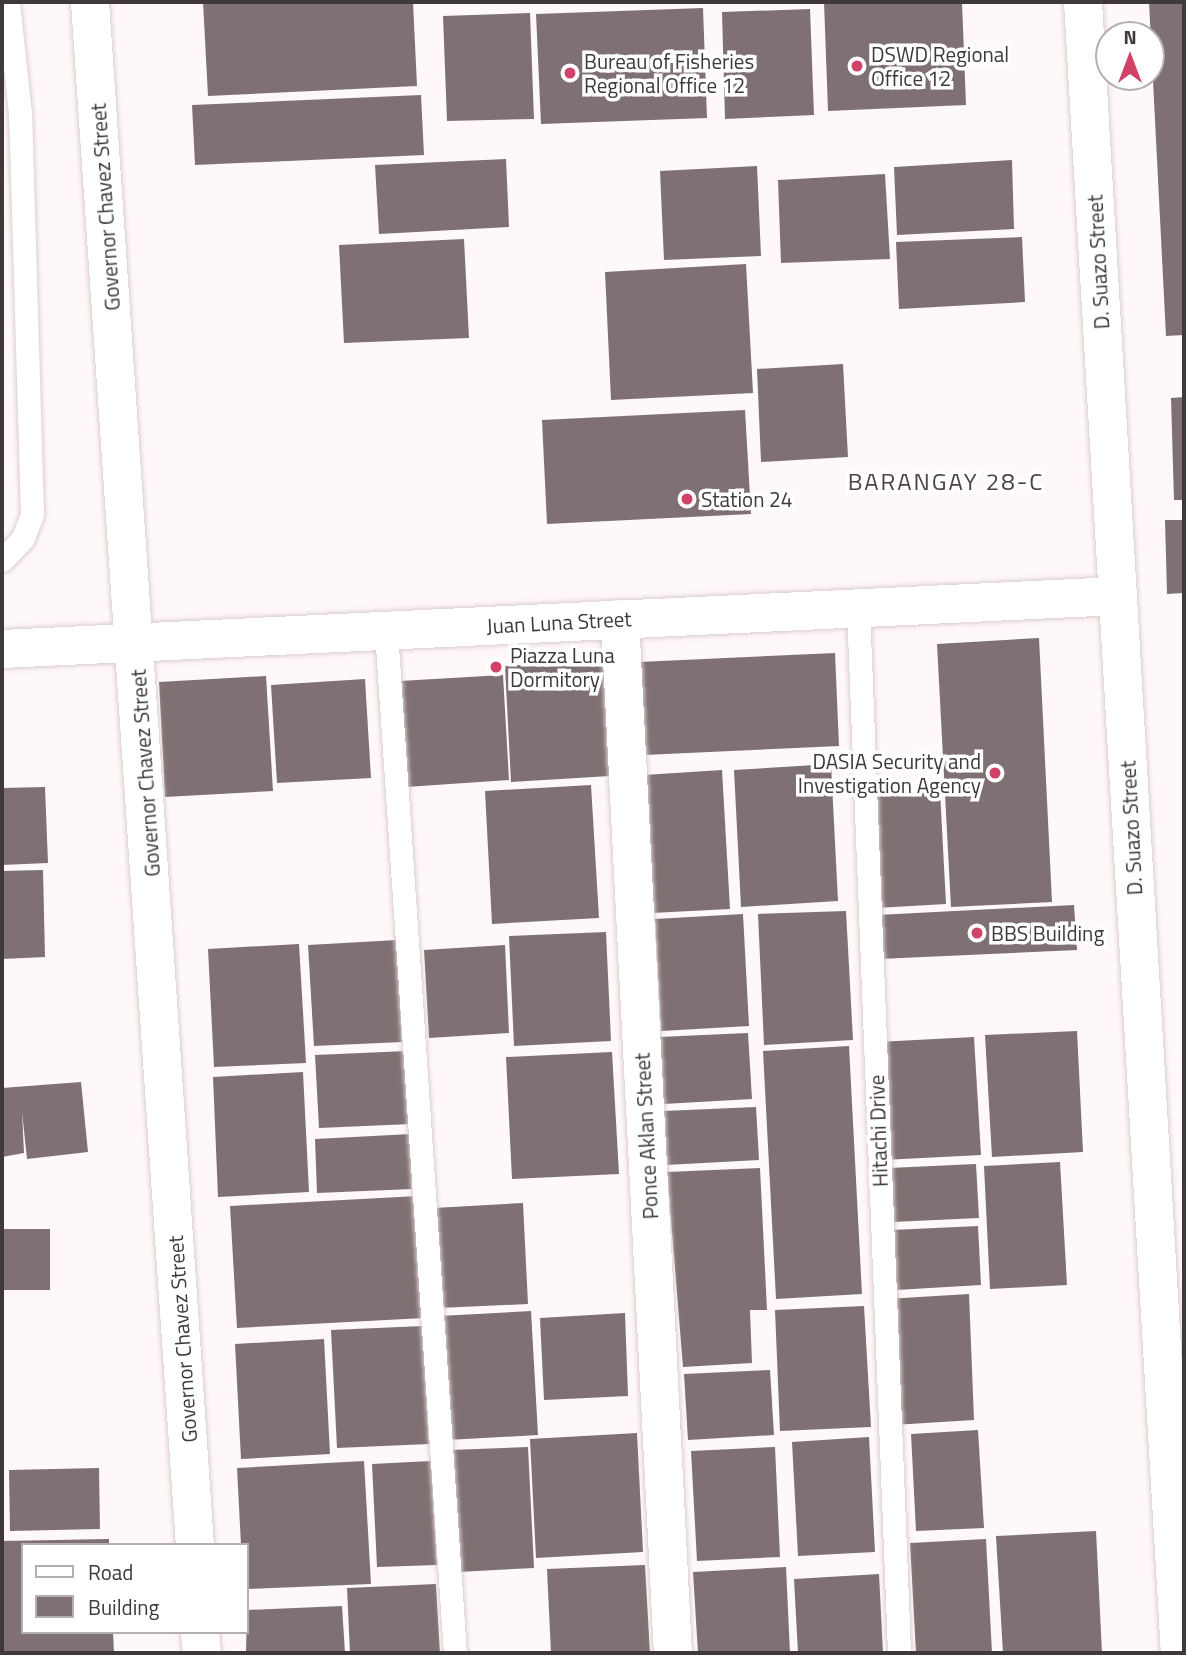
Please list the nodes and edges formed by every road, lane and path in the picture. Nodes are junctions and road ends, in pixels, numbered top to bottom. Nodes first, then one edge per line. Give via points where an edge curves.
1 (8, 2) edge
2 (90, 2) edge
3 (1083, 2) edge
4 (6, 33) edge
5 (2, 560) edge
6 (1116, 596) junction
7 (858, 608) junction
8 (620, 619) junction
9 (386, 631) junction
10 (137, 642) junction
11 (2, 649) edge
12 (195, 1543) edge
13 (200, 1634) edge
14 (202, 1653) edge
15 (455, 1653) edge
16 (673, 1653) edge
17 (899, 1653) edge
18 (1180, 1653) edge

1 - 4 lane
2 - 10 street, Governor Chavez Street
3 - 6 street, D. Suazo Street
4 - 5 lane via 20,113 32,514 23,538
6 - 7 street, Juan Luna Street
6 - 18 street, D. Suazo Street
7 - 8 street, Juan Luna Street
7 - 17 lane, Hitachi Drive
8 - 9 street, Juan Luna Street
8 - 16 street, Ponce Aklan Street
9 - 10 street, Juan Luna Street
9 - 15 lane
10 - 11 street, Juan Luna Street
10 - 12 street, Governor Chavez Street
13 - 14 street

